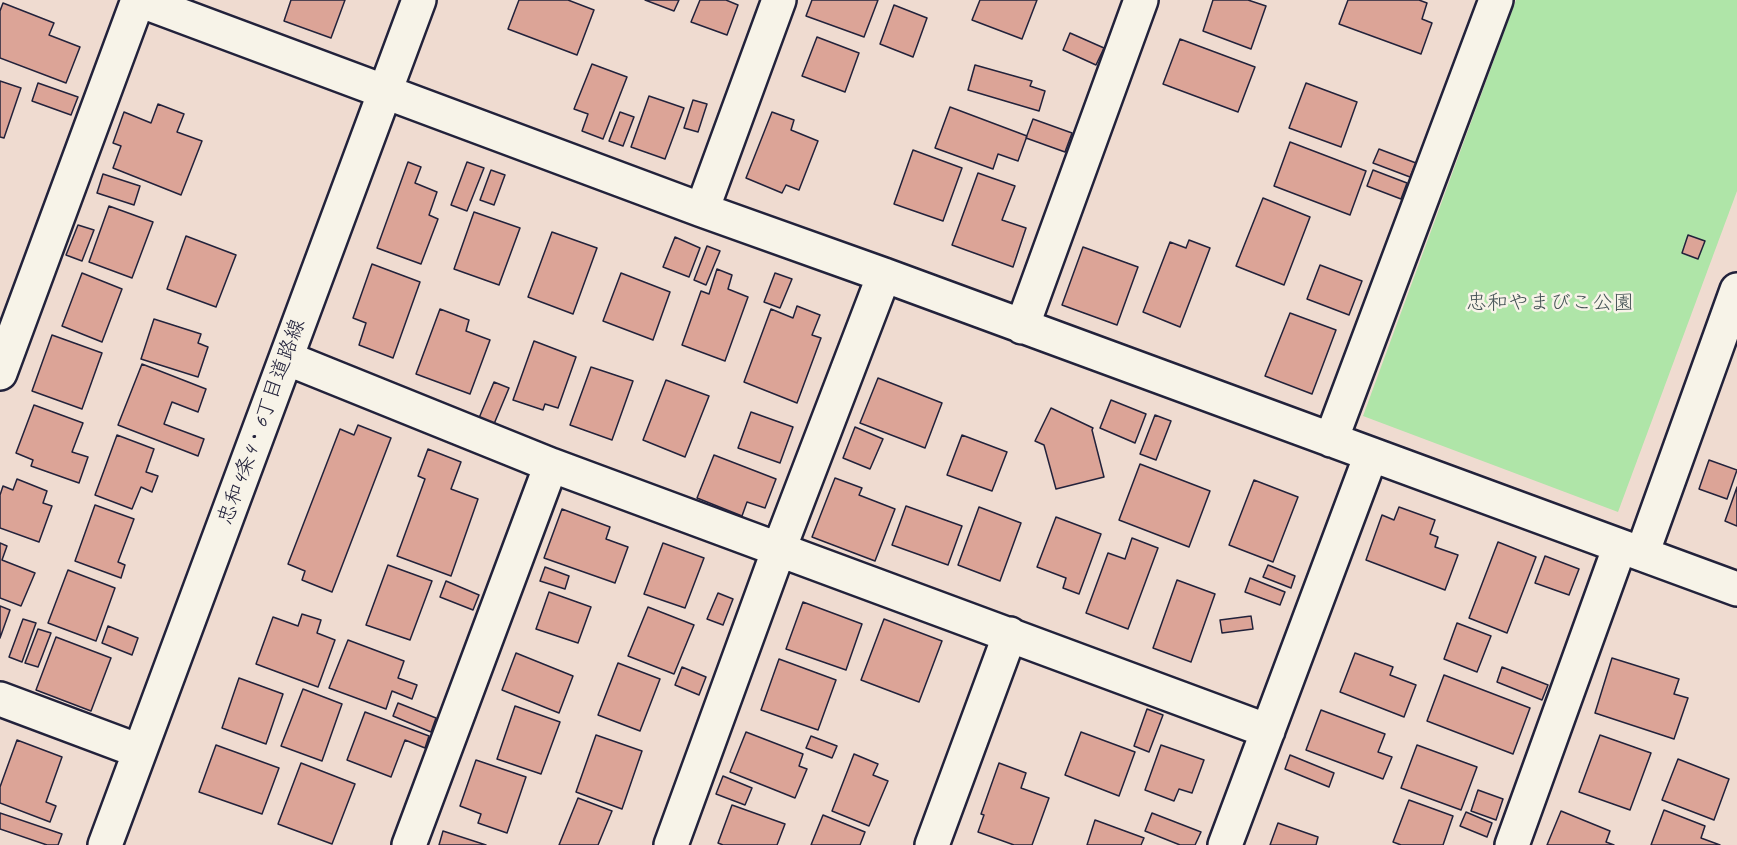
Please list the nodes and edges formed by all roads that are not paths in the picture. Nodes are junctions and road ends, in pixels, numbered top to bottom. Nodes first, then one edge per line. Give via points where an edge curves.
1 (138, 0) edge
2 (419, 0) edge
3 (779, 0) edge
4 (1141, 0) edge
5 (1496, 0) edge
6 (384, 93) junction
7 (702, 210) junction
8 (884, 274) junction
9 (1737, 290) edge
10 (1022, 327) junction
11 (286, 358) junction
12 (0, 373) edge
13 (1331, 440) junction
14 (1371, 455) junction
15 (551, 465) junction
16 (779, 549) junction
17 (1631, 550) junction
18 (1737, 589) edge
19 (1010, 634) junction
20 (0, 699) edge
21 (1268, 731) junction
22 (139, 751) junction
23 (105, 845) edge
24 (409, 845) edge
25 (671, 845) edge
26 (932, 845) edge
27 (1225, 845) edge
28 (1512, 845) edge

1 - 6 street
1 - 12 street
2 - 6 street, 忠和4条4・6丁目道路線
3 - 7 street
4 - 10 street
5 - 13 street
6 - 7 street
6 - 11 street, 忠和4条4・6丁目道路線
7 - 8 street
8 - 10 street
8 - 16 street
9 - 17 street
10 - 13 street
11 - 15 street
11 - 22 street, 忠和4条4・6丁目道路線
13 - 14 street
14 - 17 street
14 - 21 street
15 - 16 street
15 - 24 street
16 - 19 street
16 - 25 street
17 - 18 street
17 - 28 street
19 - 21 street
19 - 26 street
20 - 22 street
21 - 27 street
22 - 23 street, 忠和4条4・6丁目道路線

